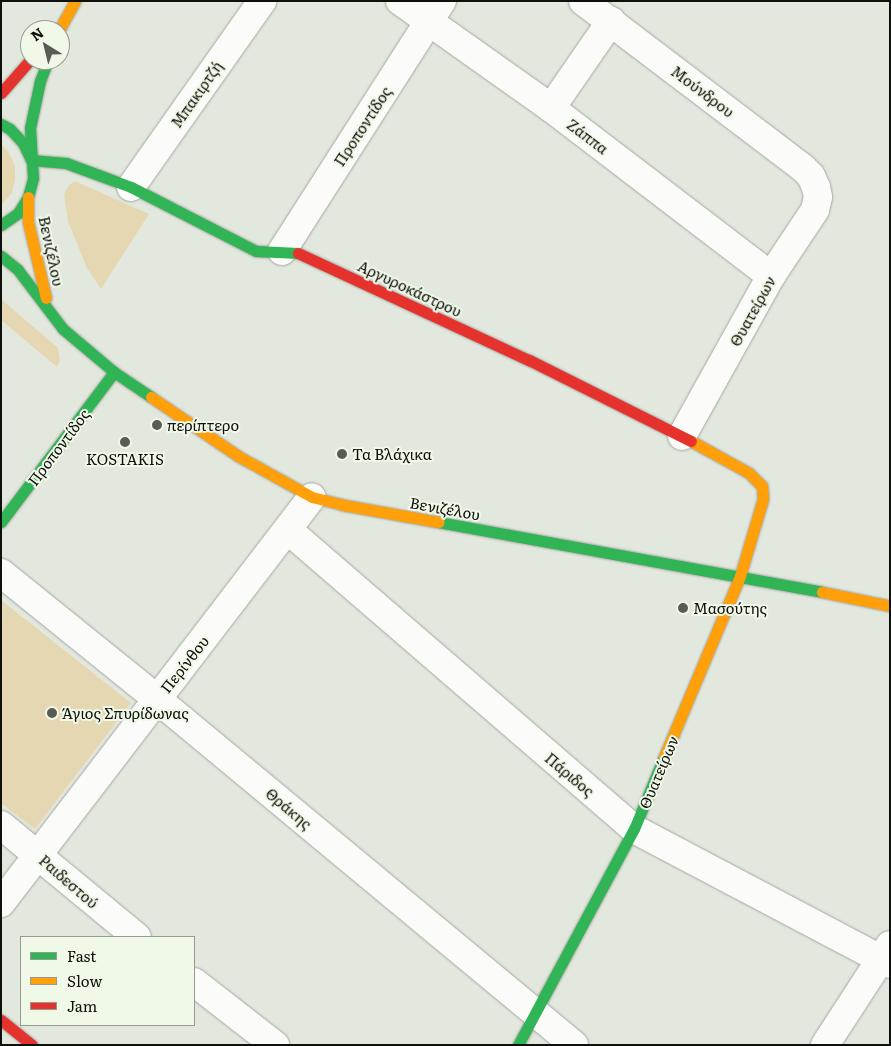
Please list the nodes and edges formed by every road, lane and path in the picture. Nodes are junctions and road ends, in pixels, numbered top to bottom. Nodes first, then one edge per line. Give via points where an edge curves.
1 (75, 1) edge
2 (262, 1) edge
3 (400, 1) edge
4 (583, 1) edge
5 (436, 11) edge
6 (64, 20) edge
7 (611, 21) junction
8 (21, 70) edge
9 (44, 70) edge
10 (1, 93) edge
11 (551, 108) junction
12 (1, 124) edge
13 (31, 160) junction
14 (131, 187) junction
15 (816, 187) joint
16 (28, 197) junction
17 (1, 225) edge
18 (282, 251) junction
19 (1, 256) edge
20 (771, 276) junction
21 (50, 312) junction
22 (114, 372) junction
23 (682, 436) junction
24 (762, 486) joint
25 (312, 497) junction
26 (1, 522) edge
27 (288, 530) junction
28 (1, 573) edge
29 (740, 576) junction
30 (890, 606) edge
31 (157, 699) junction
32 (1, 825) edge
33 (634, 829) junction
34 (39, 854) junction
35 (1, 903) edge
36 (136, 936) edge
37 (887, 956) edge
38 (195, 983) edge
39 (535, 1013) junction
40 (1, 1020) edge
41 (32, 1045) edge
42 (275, 1045) edge
43 (518, 1045) edge
44 (574, 1045) edge
45 (825, 1045) edge

1 - 6 street
2 - 14 street, Μπακιρτζή
3 - 5 street, Ζάππα
4 - 7 street, Μούνδρου
5 - 11 street, Ζάππα
5 - 18 street, Προποντίδος
7 - 11 street
7 - 15 street, Μούνδρου via 803,168
8 - 10 street
9 - 13 street, Βενιζέλου via 30,128
11 - 20 street, Ζάππα
12 - 13 street via 23,143
13 - 14 street, Αργυροκάστρου via 66,163
13 - 16 street, Βενιζέλου via 33,178
14 - 18 street, Αργυροκάστρου via 256,251
15 - 20 street, Θυατείρων via 815,210
16 - 17 street via 18,213
16 - 21 street, Βενιζέλου via 28,222
18 - 23 street, Αργυροκάστρου via 296,252 529,360
19 - 21 street, Βενιζέλου via 18,270
20 - 23 street, Θυατείρων
21 - 22 street, Βενιζέλου via 76,341
22 - 25 street, Βενιζέλου via 238,456
22 - 26 street, Προποντίδος
23 - 24 street, Αργυροκάστρου via 749,473
24 - 29 street, Θυατείρων via 763,499
25 - 27 street, Περίνθου
25 - 29 street, Βενιζέλου
27 - 31 street, Περίνθου
27 - 33 street, Πάριδος
28 - 31 street, Θράκης
29 - 30 street, Βενιζέλου
29 - 33 street, Θυατείρων
31 - 34 street, Περίνθου
31 - 39 street, Θράκης
32 - 34 street, Ραιδεστού
33 - 37 street, Πάριδος
33 - 39 street, Θυατείρων
34 - 35 street, Περίνθου
34 - 36 street, Ραιδεστού via 76,889
37 - 45 street
38 - 42 street
39 - 43 street, Θυατείρων
39 - 44 street, Θράκης
40 - 41 street

